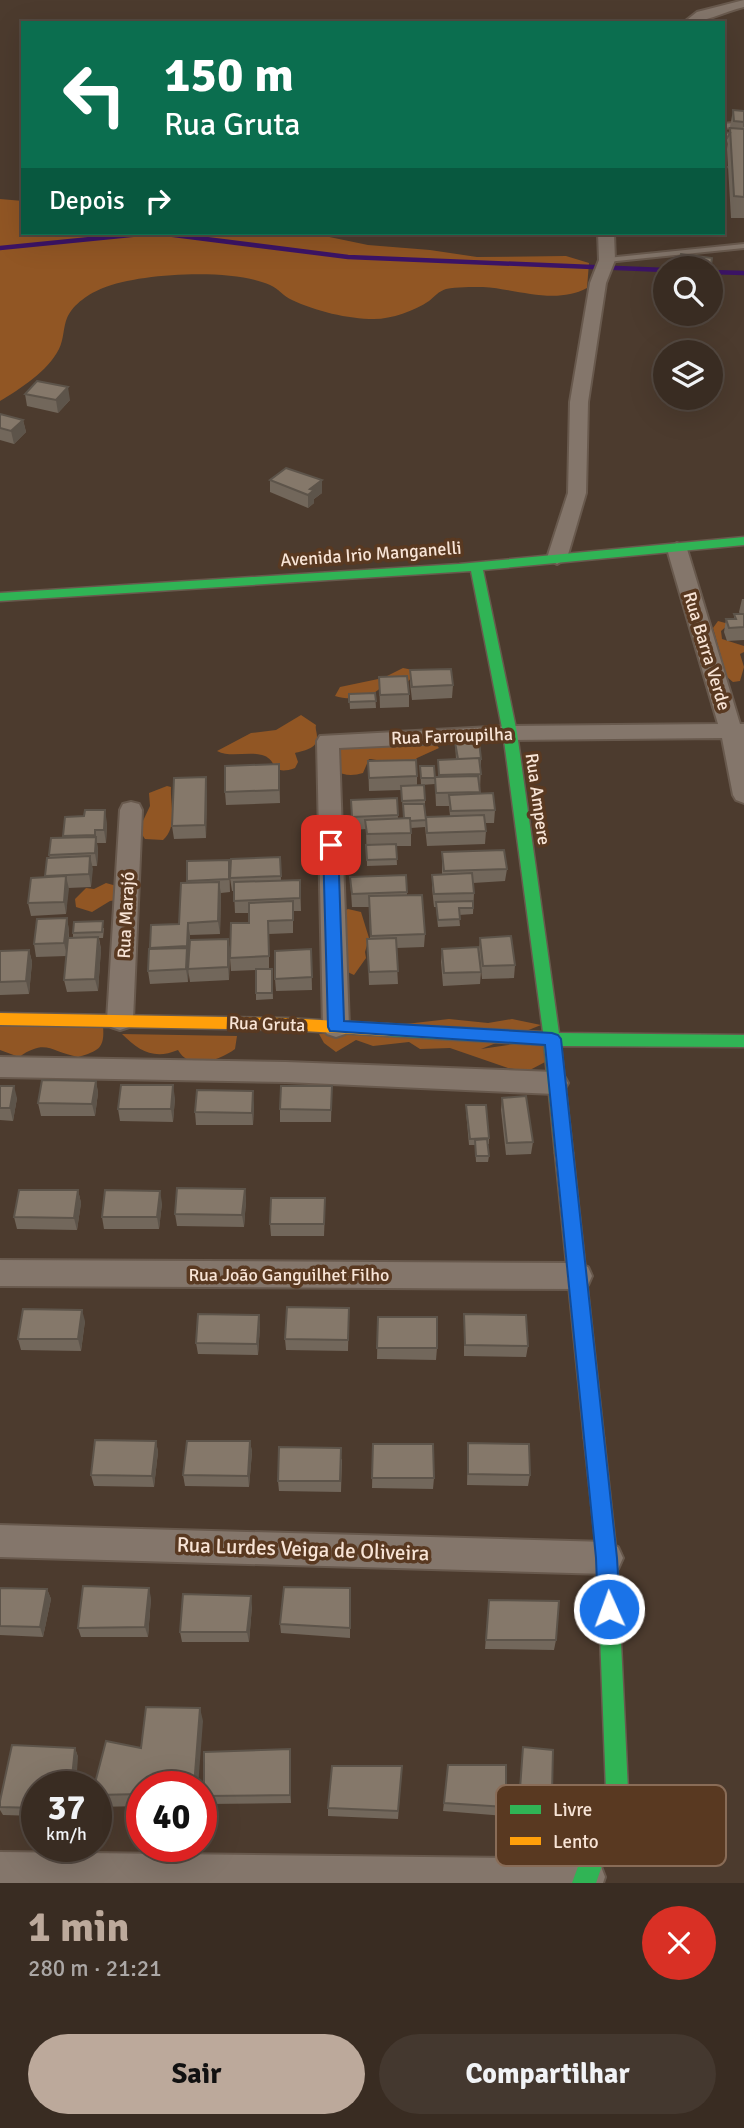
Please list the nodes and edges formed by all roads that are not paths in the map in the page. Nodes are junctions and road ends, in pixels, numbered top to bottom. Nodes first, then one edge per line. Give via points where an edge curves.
1 (744, 3) edge
2 (692, 21) edge
3 (744, 124) edge
4 (725, 126) edge
5 (606, 235) edge
6 (744, 246) edge
7 (607, 260) junction
8 (744, 541) edge
9 (677, 549) junction
10 (557, 558) junction
11 (476, 566) junction
12 (0, 597) edge
13 (737, 731) edge
14 (510, 733) junction
15 (744, 795) edge
16 (131, 810) dead end
17 (0, 1019) edge
18 (120, 1020) junction
19 (336, 1027) junction
20 (552, 1039) junction
21 (744, 1041) edge
22 (0, 1067) edge
23 (555, 1083) junction
24 (0, 1273) edge
25 (578, 1276) junction
26 (0, 1541) edge
27 (607, 1558) junction
28 (617, 1785) edge
29 (0, 1870) edge
30 (585, 1880) edge

1 - 2 street
3 - 4 lane
5 - 7 street
6 - 7 lane
7 - 10 street via 598,283 579,402 577,493
8 - 9 street, Avenida Irio Manganelli
9 - 10 street, Avenida Irio Manganelli
9 - 13 street, Rua Barra Verde
10 - 11 street, Avenida Irio Manganelli
11 - 12 street, Avenida Irio Manganelli
11 - 14 street, Rua Ampere
13 - 14 street, Rua Farroupilha
13 - 15 street, Rua Barra Verde
14 - 19 street, Rua Farroupilha via 328,741
14 - 20 street, Rua Ampere
16 - 18 street, Rua Marajó
17 - 18 street, Rua Gruta
18 - 19 street, Rua Gruta
19 - 20 street, Rua Gruta
20 - 21 street, Rua Gruta
20 - 23 street, Rua Ampere
22 - 23 street
23 - 25 street, Rua Ampere
24 - 25 street, Rua João Ganguilhet Filho
25 - 27 street, Rua Ampere
26 - 27 street, Rua Lurdes Veiga de Oliveira
27 - 28 street, Rua Ampere
29 - 30 street

